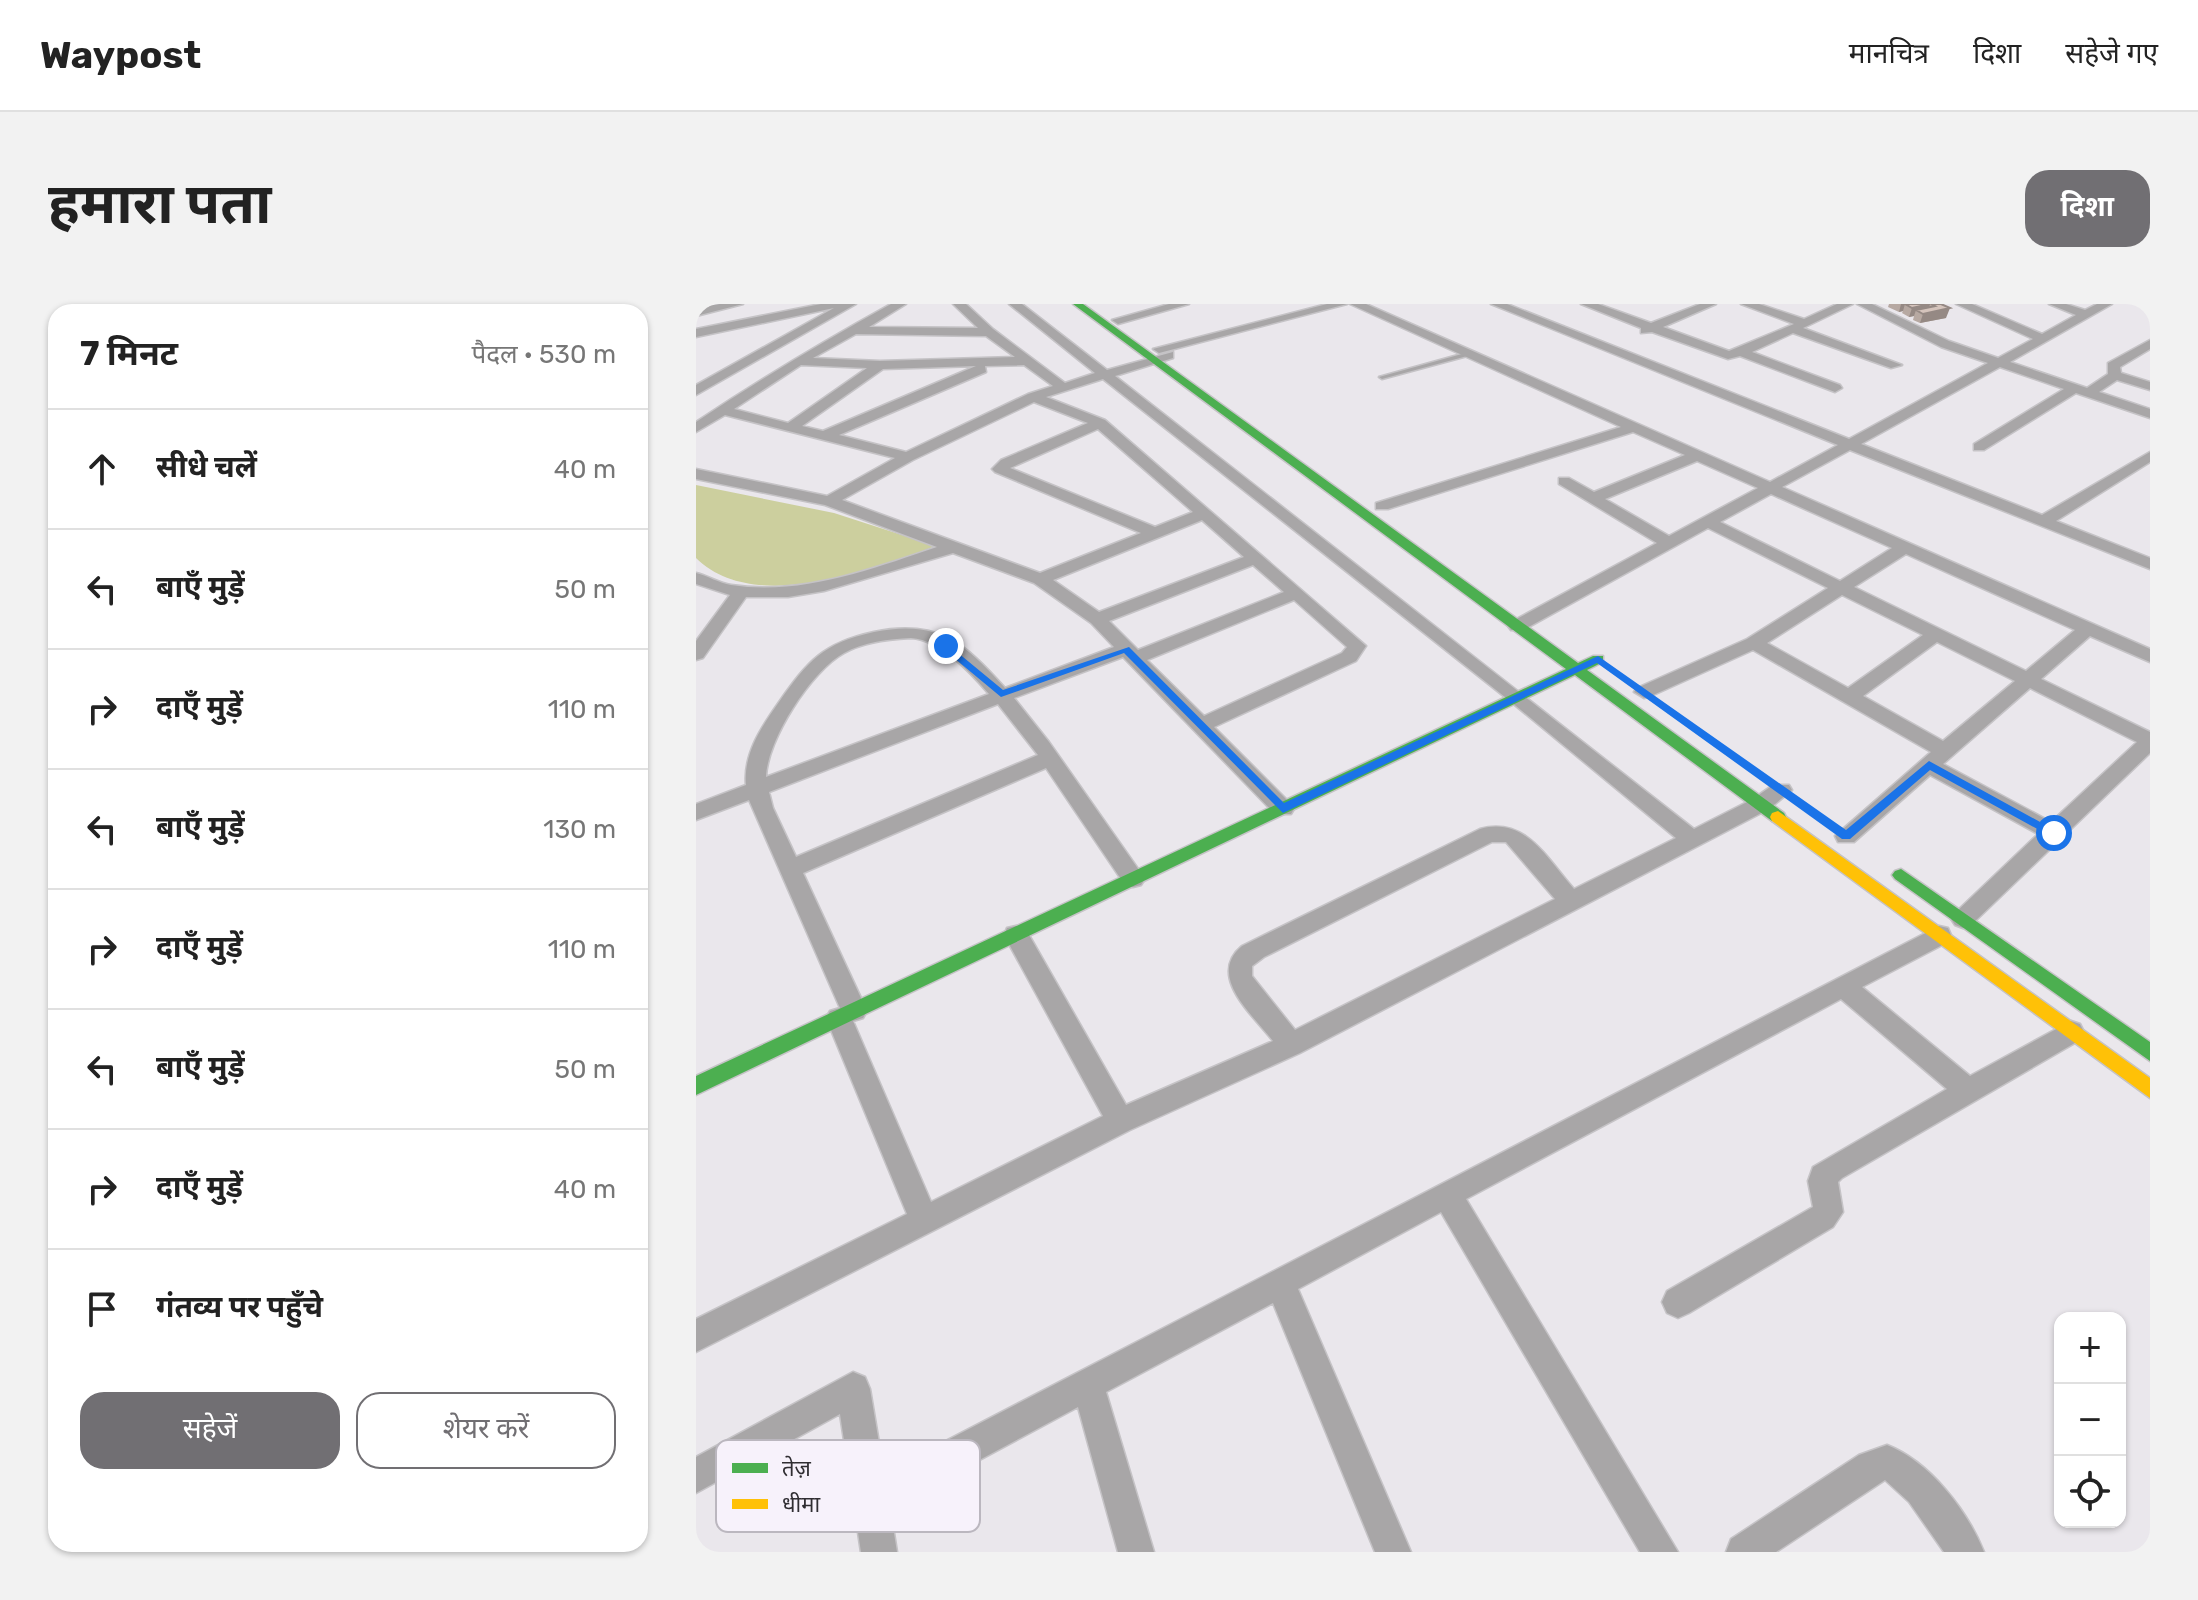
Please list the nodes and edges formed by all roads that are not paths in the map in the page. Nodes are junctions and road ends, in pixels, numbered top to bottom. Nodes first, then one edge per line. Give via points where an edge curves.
1 (737, 304) edge
2 (836, 304) edge
3 (850, 304) edge
4 (900, 304) edge
5 (959, 304) edge
6 (1015, 304) edge
7 (1084, 304) edge
8 (1183, 304) edge
9 (1286, 304) edge
10 (1341, 304) edge
11 (1356, 304) edge
12 (1497, 304) edge
13 (1587, 304) edge
14 (1710, 304) edge
15 (1747, 304) edge
16 (1847, 304) edge
17 (1863, 304) edge
18 (1962, 304) edge
19 (2055, 304) edge
20 (2106, 304) edge
21 (696, 312) edge
22 (2084, 314) junction
23 (1118, 320) junction
24 (1798, 326) junction
25 (1652, 327) junction
26 (850, 330) junction
27 (989, 332) junction
28 (696, 333) edge
29 (2042, 338) junction
30 (2150, 344) edge
31 (1603, 346) junction
32 (1157, 351) junction
33 (1741, 352) junction
34 (1469, 354) junction
35 (798, 361) junction
36 (1025, 361) junction
37 (995, 363) junction
38 (2001, 363) junction
39 (880, 365) junction
40 (1896, 365) dead end
41 (1105, 373) junction
42 (2115, 375) junction
43 (1382, 377) dead end
44 (2150, 386) edge
45 (1062, 387) junction
46 (1835, 388) dead end
47 (696, 391) edge
48 (2080, 391) junction
49 (1033, 397) junction
50 (721, 410) junction
51 (2150, 414) edge
52 (1100, 423) junction
53 (791, 427) junction
54 (1634, 427) junction
55 (696, 428) edge
56 (825, 436) junction
57 (1852, 444) junction
58 (1979, 447) dead end
59 (1698, 455) junction
60 (2150, 456) edge
61 (908, 457) junction
62 (696, 474) edge
63 (1564, 481) dead end
64 (1771, 488) junction
65 (1594, 498) junction
66 (829, 501) junction
67 (1382, 506) junction
68 (1204, 513) junction
69 (2044, 521) junction
70 (1708, 522) junction
71 (1153, 532) junction
72 (1669, 543) junction
73 (953, 547) junction
74 (1905, 547) junction
75 (1256, 558) junction
76 (2150, 564) edge
77 (1466, 565) dead end
78 (696, 578) edge
79 (1040, 579) junction
80 (1841, 588) junction
81 (1296, 593) junction
82 (740, 594) junction
83 (1097, 619) junction
84 (1517, 626) junction
85 (2088, 628) junction
86 (1936, 635) junction
87 (1754, 643) junction
88 (696, 654) edge
89 (1130, 654) junction
90 (2150, 656) edge
91 (1598, 659) dead end
92 (1577, 669) junction
93 (2028, 680) junction
94 (1644, 692) dead end
95 (1001, 694) junction
96 (1517, 697) junction
97 (1849, 697) junction
98 (1201, 725) junction
99 (2150, 741) edge
100 (1937, 758) junction
101 (1048, 759) junction
102 (758, 787) junction
103 (1776, 793) junction
104 (1283, 809) junction
105 (696, 812) edge
106 (2054, 833) junction
107 (1846, 836) dead end
108 (1692, 839) junction
109 (1881, 861) dead end
110 (790, 869) junction
111 (1133, 879) junction
112 (1571, 901) junction
113 (1951, 927) junction
114 (1016, 935) junction
115 (1843, 986) junction
116 (846, 1015) junction
117 (2071, 1032) junction
118 (1291, 1045) junction
119 (2150, 1053) edge
120 (696, 1086) edge
121 (2150, 1089) edge
122 (1969, 1091) junction
123 (1120, 1121) junction
124 (1447, 1195) junction
125 (924, 1220) junction
126 (1280, 1283) junction
127 (1678, 1302) dead end
128 (696, 1336) edge
129 (1088, 1385) junction
130 (761, 1440) edge
131 (861, 1440) edge
132 (980, 1441) edge
133 (716, 1465) edge
134 (696, 1476) edge
135 (876, 1532) edge
136 (879, 1552) edge
137 (1136, 1552) edge
138 (1393, 1552) edge
139 (1660, 1552) edge
140 (1744, 1552) edge
141 (1966, 1552) edge

1 - 21 street
2 - 28 street
3 - 47 street
4 - 26 street
5 - 27 street
6 - 41 street
7 - 23 main road
7 - 32 main road
8 - 23 street
9 - 32 street
10 - 32 street
11 - 34 street
12 - 31 street
13 - 25 street
14 - 25 street
15 - 24 street
16 - 24 street
17 - 38 street via 1911,329
18 - 29 street
19 - 22 street
20 - 22 street
22 - 29 street
23 - 32 main road
24 - 33 street
24 - 40 street
25 - 31 street
25 - 33 street via 1717,352
26 - 27 street
26 - 35 street
27 - 36 street
29 - 38 street
30 - 42 street via 2113,366
31 - 57 street
32 - 41 street
32 - 67 main road
32 - 84 main road
33 - 46 street
34 - 43 lane
34 - 54 street
35 - 39 street
35 - 50 street
36 - 37 street
36 - 45 street
37 - 39 street
37 - 56 street
38 - 48 street
38 - 57 street
39 - 53 street
41 - 45 street
41 - 96 street
42 - 44 street
42 - 48 street
45 - 49 street
48 - 51 street
48 - 58 street
49 - 52 street
49 - 61 street
50 - 53 street
50 - 55 street
52 - 68 street
52 - 71 street via 1000,469
53 - 56 street
54 - 59 street
54 - 67 street
56 - 61 street
57 - 64 street
57 - 69 street
59 - 64 street
59 - 65 street
60 - 69 street
61 - 66 street
62 - 66 street
63 - 65 street
64 - 70 street
64 - 74 street
65 - 72 street
66 - 73 street
67 - 77 main road
68 - 71 street
68 - 75 street
69 - 76 street
70 - 72 street
70 - 80 street
71 - 79 street
72 - 84 street
73 - 79 street
73 - 82 street via 853,579
74 - 80 street
74 - 85 street
75 - 81 street
75 - 83 street
78 - 82 street via 719,591
79 - 83 street
80 - 86 street
80 - 87 street
81 - 89 street
81 - 98 street via 1353,641 1356,651
82 - 88 street
83 - 89 street
84 - 92 main road
85 - 90 street
85 - 93 street
86 - 93 street
86 - 97 street
87 - 94 street
87 - 97 street
89 - 95 street
89 - 98 street
91 - 92 main road
92 - 96 main road
92 - 103 main road
93 - 99 street
93 - 100 street
95 - 101 street
95 - 102 street
95 - 102 street via 946,646 918,633 841,645 819,662 767,738 756,773
96 - 104 main road
96 - 108 street
97 - 100 street
98 - 104 street
99 - 106 street
100 - 106 street
100 - 107 street
101 - 110 street
101 - 111 street
102 - 105 street
102 - 110 street
103 - 108 street
103 - 113 main road
104 - 111 main road
106 - 113 street
108 - 112 street
109 - 113 main road
110 - 116 street
111 - 114 main road
112 - 118 street
112 - 118 street via 1514,836 1488,835 1255,950 1243,958 1240,979
113 - 115 street
113 - 117 main road
113 - 119 main road
114 - 116 main road
114 - 123 street
115 - 122 street
115 - 124 street
116 - 120 main road
116 - 125 street
117 - 121 main road
117 - 122 street
118 - 123 street
122 - 127 street via 1832,1169 1823,1176 1828,1202 1823,1217
123 - 125 street
124 - 126 street
124 - 139 street
125 - 128 street
126 - 129 street
126 - 138 street
129 - 132 street
129 - 137 street
130 - 131 street via 853,1389
133 - 134 street
135 - 136 street
140 - 141 street via 1871,1467 1887,1462 1914,1482

